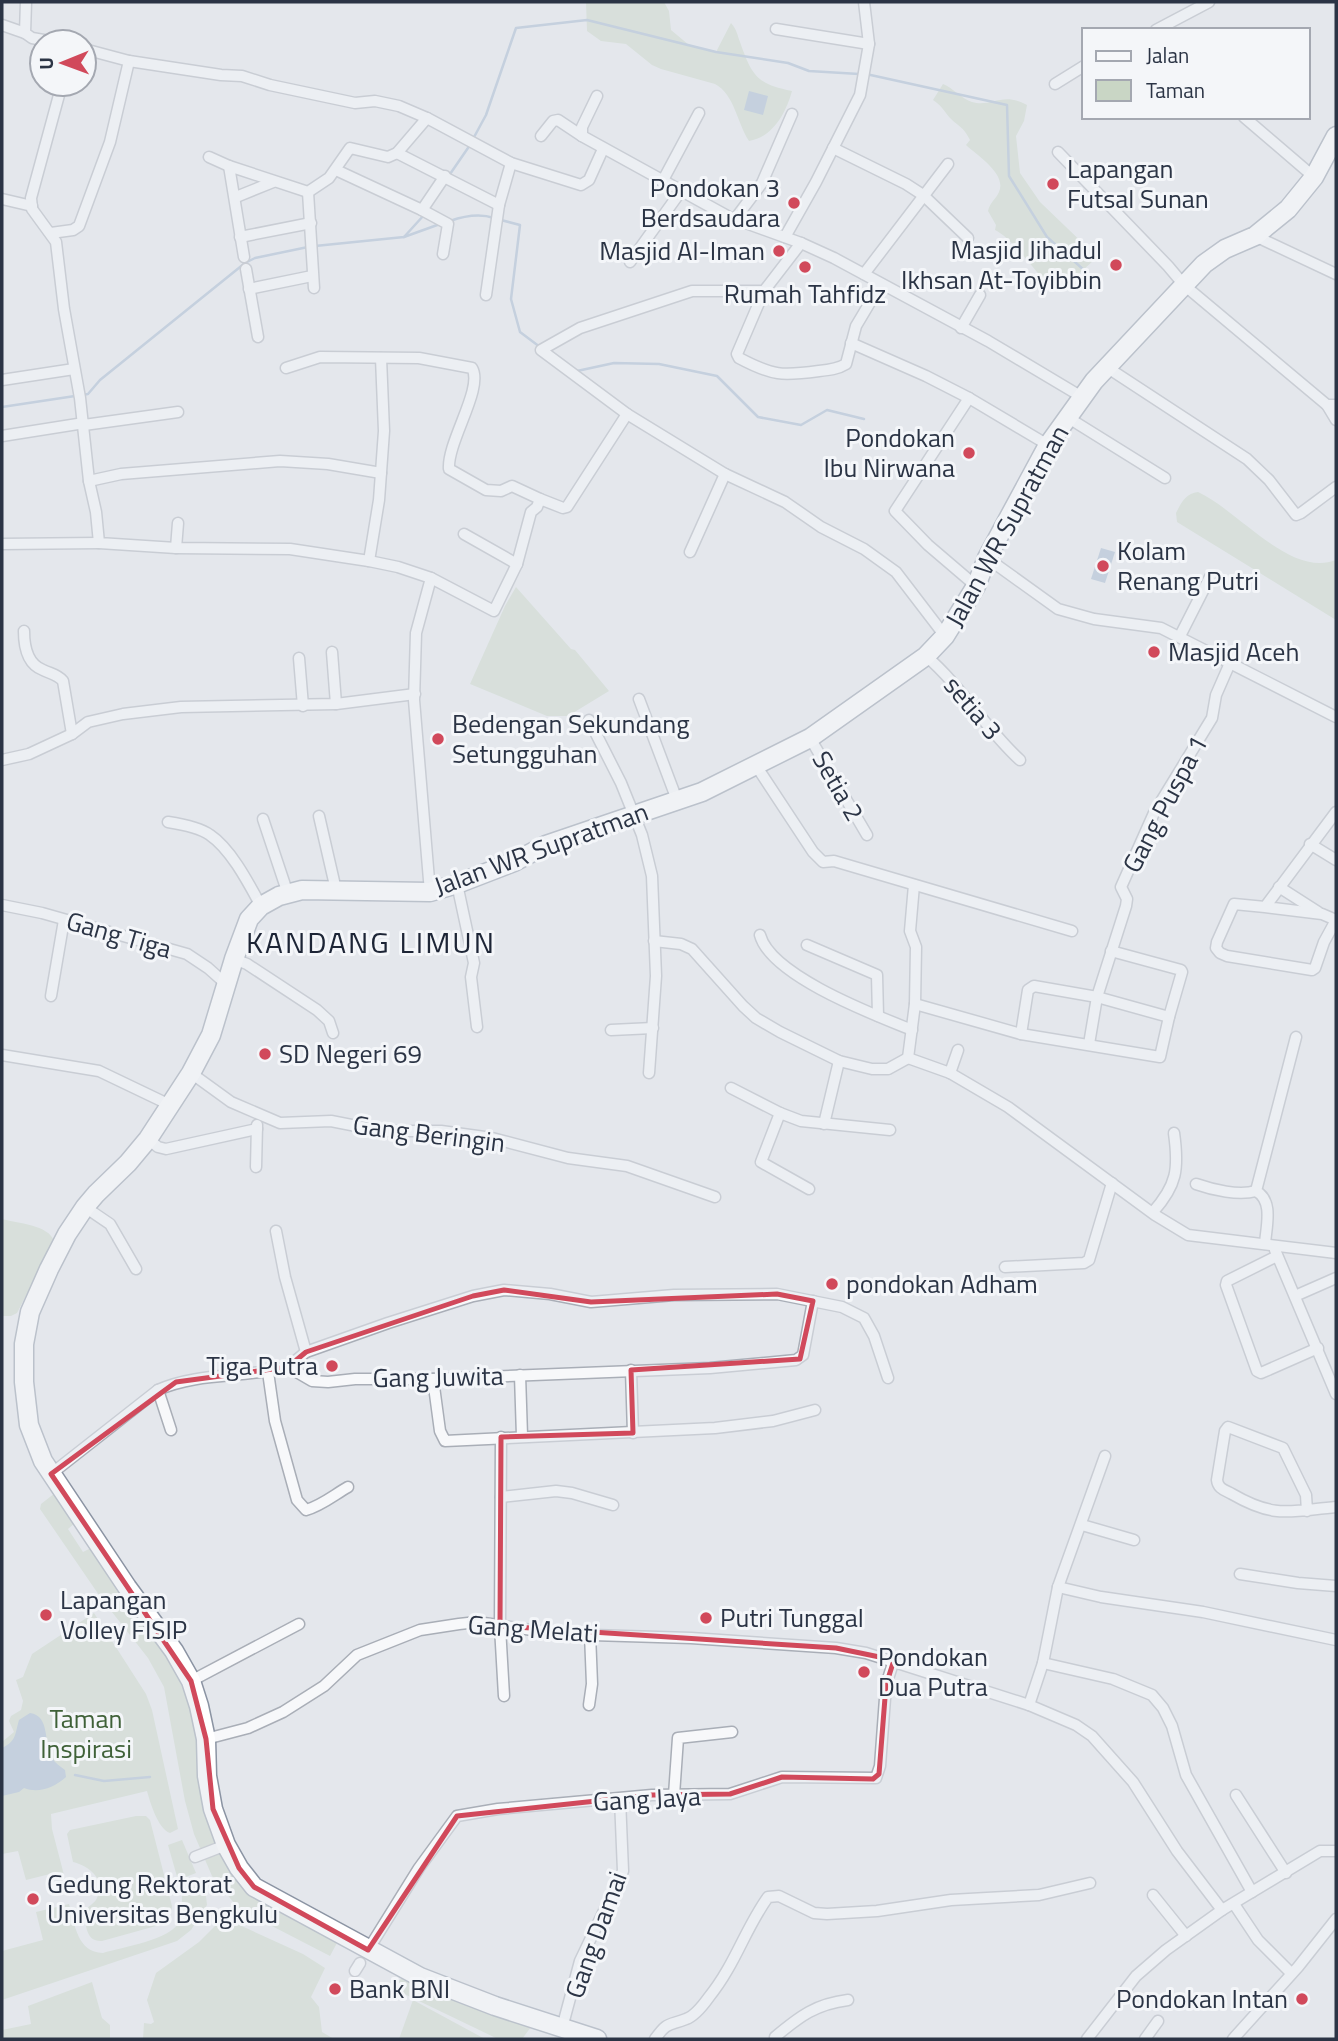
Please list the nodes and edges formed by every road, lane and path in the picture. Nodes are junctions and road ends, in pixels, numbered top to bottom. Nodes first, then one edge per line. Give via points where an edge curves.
1 (26, 2) edge
2 (864, 2) edge
3 (1209, 2) edge
4 (2, 25) edge
5 (1160, 28) edge
6 (776, 29) dead end
7 (25, 33) junction
8 (28, 35) edge
9 (869, 44) junction
10 (98, 53) edge
11 (130, 61) junction
12 (1082, 67) edge
13 (1055, 84) dead end
14 (597, 96) dead end
15 (58, 98) edge
16 (699, 113) dead end
17 (792, 114) dead end
18 (427, 118) junction
19 (1246, 119) edge
20 (541, 136) dead end
21 (582, 136) junction
22 (1336, 136) edge
23 (833, 148) junction
24 (603, 149) junction
25 (1058, 152) dead end
26 (397, 153) junction
27 (209, 157) dead end
28 (511, 163) junction
29 (948, 164) dead end
30 (229, 166) junction
31 (336, 170) junction
32 (1314, 177) junction
33 (448, 178) junction
34 (273, 182) junction
35 (662, 182) junction
36 (681, 191) junction
37 (308, 192) junction
38 (923, 195) junction
39 (236, 197) junction
40 (2, 199) edge
41 (32, 206) junction
42 (424, 211) junction
43 (498, 214) junction
44 (735, 219) junction
45 (311, 223) junction
46 (51, 233) junction
47 (1255, 236) junction
48 (240, 237) junction
49 (785, 237) junction
50 (968, 238) dead end
51 (801, 243) junction
52 (443, 254) dead end
53 (244, 257) dead end
54 (630, 262) dead end
55 (246, 269) dead end
56 (864, 274) junction
57 (1336, 274) edge
58 (312, 276) junction
59 (881, 284) junction
60 (1184, 285) junction
61 (314, 288) dead end
62 (249, 289) junction
63 (764, 291) junction
64 (486, 295) dead end
65 (980, 295) dead end
66 (961, 328) junction
67 (258, 337) dead end
68 (851, 343) junction
69 (381, 358) junction
70 (286, 368) dead end
71 (1108, 368) junction
72 (74, 369) junction
73 (2, 380) edge
74 (1082, 397) junction
75 (969, 398) junction
76 (1332, 405) edge
77 (178, 412) dead end
78 (628, 414) junction
79 (1067, 417) junction
80 (1336, 420) edge
81 (84, 424) junction
82 (2, 436) edge
83 (1048, 445) junction
84 (381, 473) junction
85 (725, 474) junction
86 (1165, 478) dead end
87 (89, 481) junction
88 (1336, 487) edge
89 (540, 499) junction
90 (178, 523) dead end
91 (464, 534) dead end
92 (99, 543) junction
93 (2, 544) edge
94 (176, 548) junction
95 (690, 552) dead end
96 (987, 558) junction
97 (369, 562) junction
98 (517, 564) junction
99 (1210, 577) dead end
100 (431, 578) junction
101 (976, 586) junction
102 (24, 631) dead end
103 (945, 636) junction
104 (1180, 636) junction
105 (332, 652) dead end
106 (926, 656) junction
107 (299, 658) dead end
108 (1230, 663) junction
109 (415, 694) junction
110 (639, 699) dead end
111 (336, 704) junction
112 (303, 706) junction
113 (1336, 717) edge
114 (589, 720) dead end
115 (72, 734) junction
116 (810, 738) junction
117 (2, 760) edge
118 (1020, 760) dead end
119 (755, 764) junction
120 (677, 800) junction
121 (1336, 812) edge
122 (319, 816) dead end
123 (633, 816) junction
124 (263, 819) dead end
125 (168, 822) dead end
126 (867, 835) dead end
127 (1310, 844) junction
128 (1336, 860) edge
129 (457, 884) junction
130 (914, 886) junction
131 (1279, 887) junction
132 (336, 890) junction
133 (430, 891) junction
134 (288, 894) junction
135 (2, 905) edge
136 (261, 906) junction
137 (1265, 907) junction
138 (1322, 914) junction
139 (64, 920) junction
140 (1072, 931) dead end
141 (760, 935) dead end
142 (654, 941) junction
143 (807, 945) dead end
144 (1112, 947) junction
145 (234, 959) junction
146 (226, 984) junction
147 (51, 996) dead end
148 (1097, 997) junction
149 (915, 1004) junction
150 (878, 1016) junction
151 (1169, 1017) junction
152 (477, 1027) dead end
153 (653, 1028) junction
154 (611, 1030) dead end
155 (912, 1030) junction
156 (333, 1033) dead end
157 (1021, 1034) junction
158 (1296, 1037) dead end
159 (1089, 1044) junction
160 (958, 1050) dead end
161 (2, 1055) edge
162 (908, 1058) junction
163 (839, 1061) junction
164 (191, 1073) junction
165 (649, 1073) dead end
166 (950, 1073) junction
167 (731, 1088) dead end
168 (170, 1105) junction
169 (779, 1113) junction
170 (259, 1115) junction
171 (824, 1124) junction
172 (257, 1129) junction
173 (890, 1130) dead end
174 (1174, 1133) dead end
175 (148, 1139) junction
176 (256, 1167) dead end
177 (1112, 1183) junction
178 (1196, 1184) dead end
179 (809, 1189) dead end
180 (1256, 1191) junction
181 (715, 1197) dead end
182 (85, 1207) junction
183 (1153, 1212) junction
184 (276, 1231) dead end
185 (1272, 1249) junction
186 (1336, 1252) edge
187 (1005, 1267) dead end
188 (136, 1269) dead end
189 (1336, 1278) edge
190 (1295, 1296) junction
191 (813, 1301) junction
192 (1318, 1348) junction
193 (306, 1352) junction
194 (288, 1367) junction
195 (631, 1370) junction
196 (268, 1372) junction
197 (520, 1375) junction
198 (888, 1378) dead end
199 (433, 1379) junction
200 (158, 1390) junction
201 (1336, 1394) edge
202 (815, 1410) dead end
203 (171, 1430) dead end
204 (633, 1433) junction
205 (522, 1436) junction
206 (500, 1437) junction
207 (1105, 1456) dead end
208 (51, 1474) junction
209 (348, 1487) dead end
210 (500, 1497) junction
211 (613, 1505) dead end
212 (1336, 1507) edge
213 (1307, 1511) junction
214 (1082, 1525) junction
215 (1134, 1540) dead end
216 (1240, 1574) dead end
217 (1336, 1586) edge
218 (1058, 1587) junction
219 (299, 1624) dead end
220 (500, 1627) junction
221 (590, 1634) junction
222 (1336, 1640) edge
223 (894, 1660) junction
224 (1043, 1663) junction
225 (191, 1681) junction
226 (504, 1696) dead end
227 (589, 1705) dead end
228 (1029, 1705) junction
229 (732, 1732) dead end
230 (206, 1739) junction
231 (674, 1795) junction
232 (1236, 1795) dead end
233 (620, 1799) junction
234 (226, 1845) junction
235 (1336, 1852) edge
236 (195, 1857) dead end
237 (1286, 1873) junction
238 (1090, 1883) dead end
239 (1252, 1892) junction
240 (1153, 1895) dead end
241 (1234, 1904) junction
242 (1222, 1910) junction
243 (1336, 1919) edge
244 (1186, 1936) junction
245 (361, 1961) junction
246 (1291, 1973) junction
247 (848, 2000) dead end
248 (1158, 2021) dead end
249 (562, 2028) junction
250 (597, 2039) edge
251 (656, 2039) edge
252 (774, 2039) edge
253 (1087, 2039) edge
254 (1145, 2039) edge
255 (1233, 2039) edge

1 - 7 street
2 - 9 street
3 - 5 street
4 - 7 street
6 - 9 street
7 - 8 street
9 - 23 street via 860,95
10 - 11 street
11 - 18 street via 242,76 355,103 400,106
11 - 46 street via 110,142 79,226
12 - 13 street
14 - 21 street
15 - 41 street
16 - 35 street
17 - 44 street via 762,183
18 - 26 street
18 - 28 street
19 - 32 street
20 - 21 street via 558,120
21 - 24 street
22 - 32 highway, Jalan WR Supratman
23 - 38 street
23 - 49 street
24 - 28 street via 589,180 581,185
24 - 35 street
25 - 60 street
26 - 31 street via 380,157 351,148
26 - 33 street
27 - 30 street
28 - 43 street
29 - 38 street
30 - 34 street
30 - 39 street
31 - 37 street
31 - 42 street
32 - 47 highway, Jalan WR Supratman via 1288,209
33 - 42 street
33 - 43 street
34 - 37 street
34 - 39 street
35 - 36 street
36 - 44 street
36 - 54 street
37 - 45 street
38 - 50 street
38 - 56 street
39 - 48 street
40 - 41 street
41 - 46 street
42 - 52 street via 444,223
43 - 64 street
44 - 49 street
45 - 48 street
45 - 58 street
46 - 72 street
47 - 57 street
47 - 60 highway, Jalan WR Supratman via 1214,257
48 - 53 street
49 - 51 street
51 - 56 street
51 - 63 street
55 - 62 street
56 - 59 street
58 - 61 street
58 - 62 street
59 - 66 street
59 - 68 street
60 - 71 highway, Jalan WR Supratman
60 - 76 street
62 - 67 street
63 - 68 street via 737,349 739,358 762,371 793,375 843,366
63 - 78 street via 692,292 580,328 543,348
65 - 66 street
66 - 74 street
68 - 75 street
69 - 70 street via 320,357
69 - 84 street
69 - 89 street via 419,358 471,368 475,383 449,469 486,490 512,486
71 - 74 highway, Jalan WR Supratman
71 - 88 street via 1247,459 1296,515
72 - 73 street
72 - 81 street
74 - 79 highway, Jalan WR Supratman
75 - 83 street
75 - 101 street via 895,511
76 - 80 street
77 - 81 street
78 - 85 street
78 - 89 street via 567,507
79 - 83 highway, Jalan WR Supratman
79 - 86 street
81 - 82 street
81 - 87 street
83 - 96 highway, Jalan WR Supratman
84 - 87 street via 280,461 121,474
84 - 97 street
85 - 95 street
85 - 103 street via 864,548 896,572
87 - 92 street
89 - 98 street via 528,520
90 - 94 street
91 - 98 street
92 - 93 street
92 - 94 street
94 - 97 street via 290,549
96 - 101 highway, Jalan WR Supratman
96 - 104 street via 1058,609 1161,628
97 - 100 street
98 - 100 street via 494,611
99 - 104 street
100 - 109 street via 416,633
101 - 103 highway, Jalan WR Supratman
102 - 115 street via 24,646 34,663 63,681
103 - 106 highway, Jalan WR Supratman
104 - 108 street
105 - 111 street
106 - 116 highway, Jalan WR Supratman
106 - 118 street, setia 3
107 - 112 street
108 - 113 street
108 - 144 street, Gang Puspa 1 via 1212,718 1154,813 1121,887 1127,899
109 - 111 street
109 - 133 street
110 - 120 street
111 - 112 street
112 - 115 street via 242,704 134,712 88,722
114 - 123 street
115 - 117 street via 18,758
116 - 119 highway, Jalan WR Supratman
116 - 126 street, Setia 2
119 - 120 highway, Jalan WR Supratman
119 - 130 street via 823,862 834,861
120 - 123 highway, Jalan WR Supratman
121 - 127 street
122 - 132 street
123 - 129 highway, Jalan WR Supratman via 546,845
123 - 142 street via 652,876
124 - 134 street
125 - 136 street via 210,834
127 - 128 street
127 - 131 street
129 - 133 highway, Jalan WR Supratman
129 - 152 street via 474,962 471,976
130 - 140 street
130 - 149 street via 910,930 916,947
131 - 137 street
131 - 138 street
132 - 133 highway, Jalan WR Supratman
132 - 134 highway, Jalan WR Supratman
134 - 136 highway, Jalan WR Supratman
135 - 139 street, Gang Tiga
136 - 145 highway via 249,919
137 - 138 street
137 - 138 street via 1234,904 1217,942 1220,953 1311,970 1318,964 1336,920
139 - 146 street, Gang Tiga via 187,954
139 - 147 street
141 - 150 street via 780,963 815,987
142 - 153 street
142 - 163 street via 692,949 756,1018
143 - 150 street via 877,975
144 - 148 street
144 - 151 street via 1181,970
145 - 146 highway
145 - 156 street via 317,1010 329,1021
146 - 164 highway via 211,1035
148 - 151 street
148 - 157 street via 1034,986 1028,990
148 - 159 street
149 - 155 street
149 - 157 street
150 - 155 street
151 - 159 street via 1160,1057
153 - 154 street
153 - 165 street
155 - 162 street
157 - 159 street
158 - 180 street
160 - 166 street
161 - 168 street via 111,1074
162 - 163 street via 888,1069
162 - 166 street
163 - 171 street
164 - 168 highway
164 - 170 street, Gang Beringin
166 - 177 street via 1008,1107
167 - 169 street
168 - 175 highway
169 - 171 street
169 - 179 street via 761,1162
170 - 172 street
170 - 181 street, Gang Beringin via 280,1123 331,1121 382,1132 492,1138 558,1156 627,1166
171 - 173 street
172 - 175 street via 166,1149
172 - 176 street
174 - 183 street via 1176,1177
175 - 182 highway
177 - 183 street
177 - 187 street via 1089,1260
178 - 180 street via 1232,1192
180 - 185 street via 1268,1210
182 - 188 street via 110,1224
182 - 208 highway via 33,1303 24,1344 29,1425
183 - 185 street via 1188,1235
184 - 193 street
185 - 186 street
185 - 190 street
185 - 192 street via 1226,1285 1257,1371
189 - 190 street
190 - 192 street
191 - 193 street via 778,1294 591,1302 505,1290 473,1296
191 - 195 street, Gang Juwita via 800,1359
191 - 198 street via 864,1318
192 - 201 street
193 - 194 street
194 - 196 street
194 - 199 street, Gang Juwita via 312,1381
195 - 197 street, Gang Juwita
195 - 204 street
196 - 200 street via 176,1382
196 - 209 street via 278,1434 301,1507 318,1507
197 - 199 street, Gang Juwita
197 - 205 street
199 - 206 street via 444,1440
200 - 203 street
200 - 208 street
202 - 204 street via 773,1421
204 - 205 street
205 - 206 street
206 - 210 street
207 - 214 street
208 - 225 highway
210 - 211 street via 556,1491
210 - 220 street
212 - 213 street
213 - 213 street via 1306,1495 1283,1448 1228,1427 1217,1485 1265,1511
214 - 215 street
214 - 218 street
216 - 217 street
218 - 222 street
218 - 224 street
219 - 225 street
220 - 221 street, Gang Melati
220 - 226 street
220 - 230 street, Gang Melati via 459,1623 420,1630 380,1645 356,1655 324,1686 283,1712 248,1728
221 - 223 street, Gang Melati via 836,1648
221 - 227 street
223 - 228 street, Gang Melati
223 - 231 street, Gang Jaya via 886,1685 879,1774 873,1779 782,1777 730,1794
224 - 228 street
224 - 239 street via 1113,1679 1152,1695 1172,1726 1186,1775
225 - 230 highway
228 - 242 street, Gang Melati via 1076,1725 1111,1755
229 - 231 street via 678,1738
230 - 234 highway via 206,1776
231 - 233 street, Gang Jaya
232 - 237 street
233 - 245 street, Gang Jaya via 457,1816
233 - 249 street, Gang Damai via 623,1871 580,1961
234 - 236 street
234 - 245 highway via 254,1887
235 - 237 street via 1320,1851
237 - 239 street
238 - 251 street via 1039,1895 827,1914 814,1913 779,1896 768,1897 729,1970 709,1997 688,2019 673,2021
239 - 241 street
240 - 244 street
241 - 242 street
241 - 246 street via 1258,1940
242 - 244 street
243 - 246 street
244 - 253 street via 1136,1976
245 - 249 highway
246 - 255 street
247 - 252 street via 823,2004
248 - 254 street
249 - 250 highway

